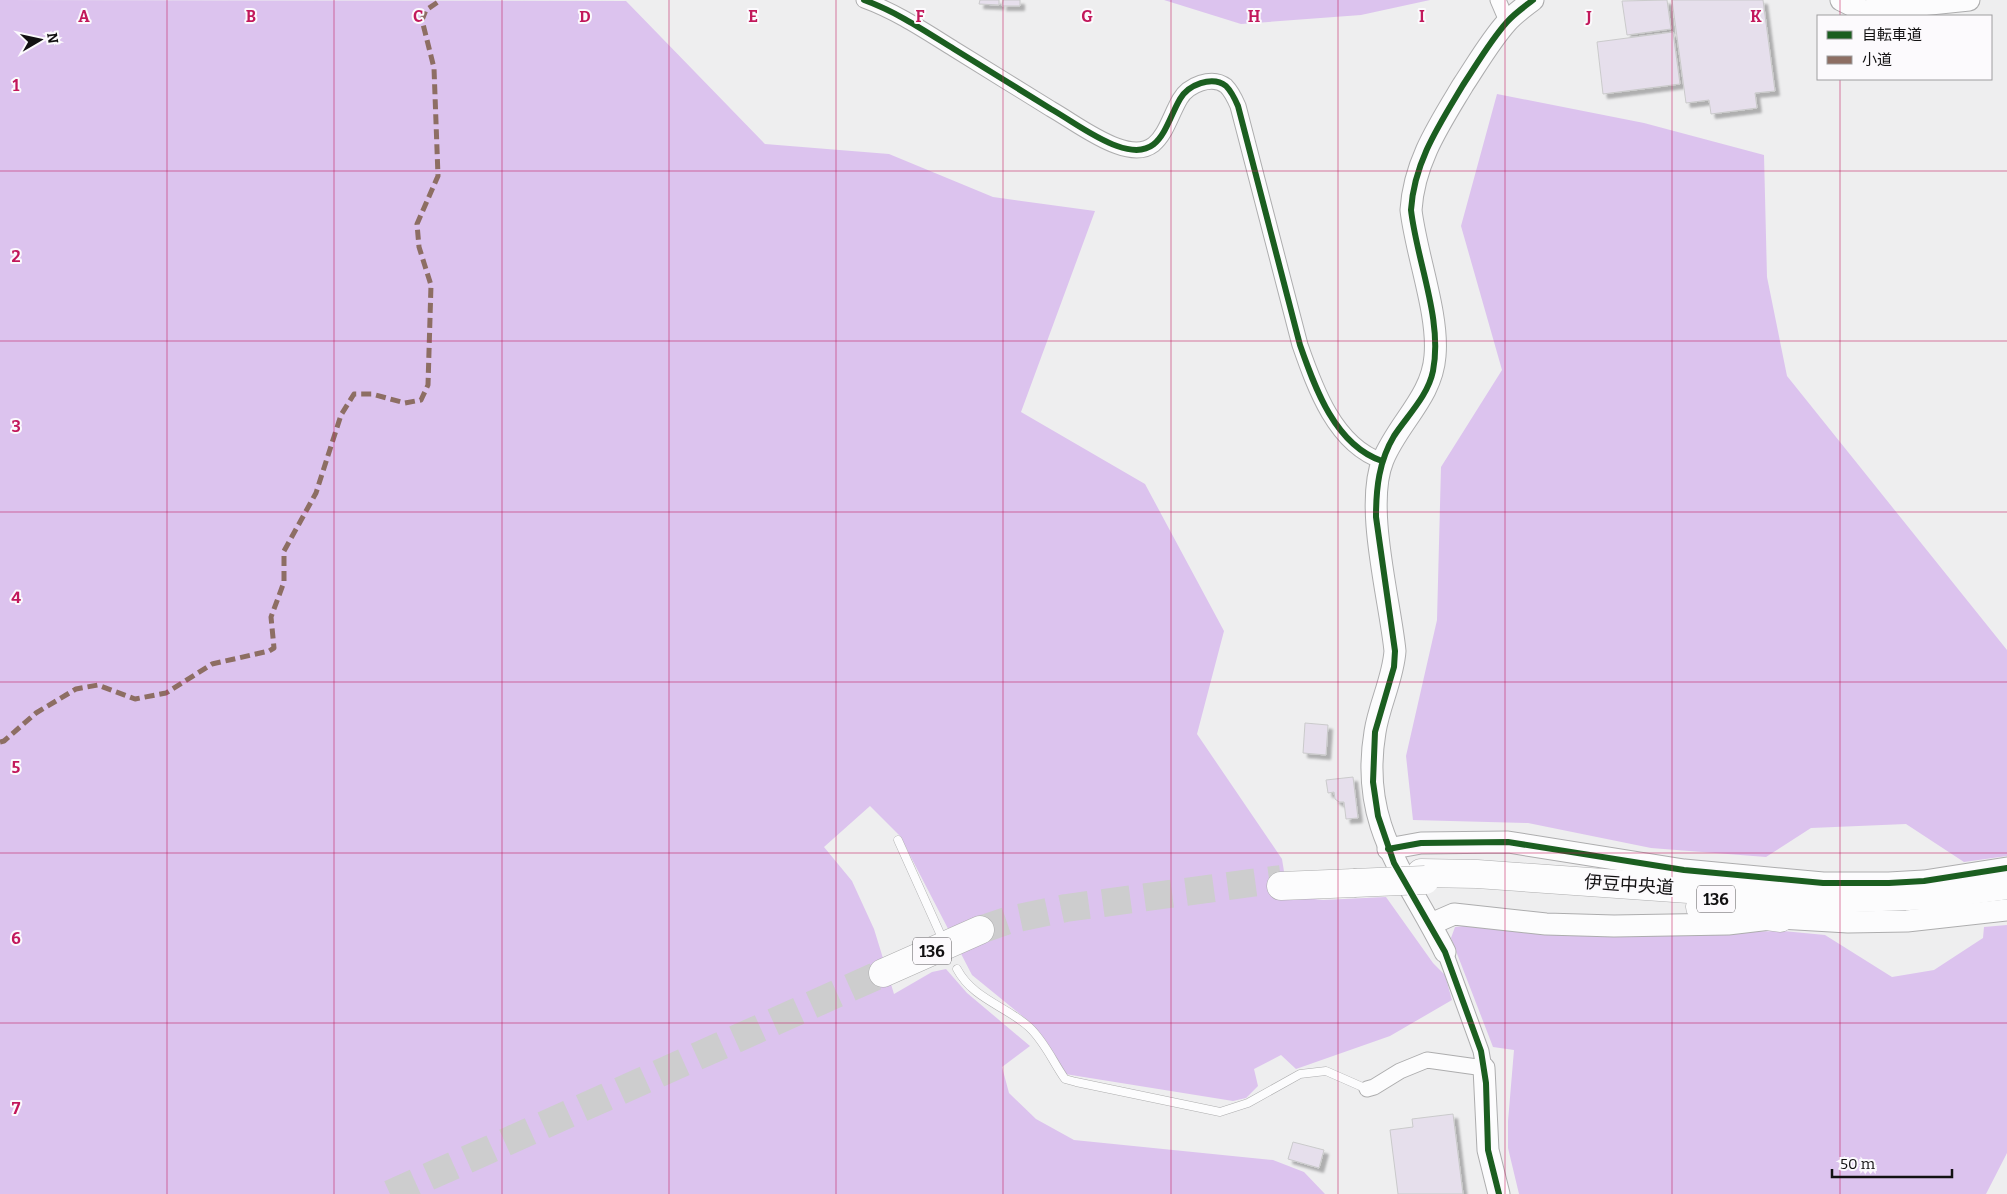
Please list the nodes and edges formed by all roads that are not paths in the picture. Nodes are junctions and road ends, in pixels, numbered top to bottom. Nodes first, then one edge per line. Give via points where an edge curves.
1 (864, 0) edge
2 (1498, 0) edge
3 (1533, 0) edge
4 (1841, 0) edge
5 (1969, 0) edge
6 (1507, 22) junction
7 (1382, 461) junction
8 (898, 840) dead end
9 (1388, 849) junction
10 (2007, 868) edge
11 (1684, 870) junction
12 (1428, 875) junction
13 (1281, 883) tunnel mouth
14 (2007, 885) edge
15 (1547, 886) junction
16 (2007, 893) edge
17 (2007, 910) edge
18 (1780, 918) junction
19 (1431, 924) junction
20 (982, 934) tunnel mouth
21 (943, 940) dead end
22 (1445, 952) joint
23 (956, 969) dead end
24 (885, 977) tunnel mouth
25 (1484, 1068) junction
26 (1367, 1089) joint
27 (1499, 1194) edge

1 - 7 street via 904,18 1073,122 1126,149 1137,150 1156,142 1169,126 1180,99 1190,87 1201,83 1220,83 1227,87 1238,106 1309,370 1348,441 1366,456
2 - 6 street
3 - 6 street
4 - 5 street via 1863,11
6 - 7 street via 1432,135 1412,191 1411,210 1436,354 1433,374 1423,396
7 - 9 street via 1377,484 1376,517 1395,651 1394,667 1375,732 1373,782 1378,816
8 - 21 lane
9 - 11 street via 1421,843 1508,842
9 - 19 street
10 - 11 street via 1889,883 1823,883
11 - 12 highway via 1523,865 1474,866
12 - 13 highway, 伊豆中央道 / 136, bridge
12 - 14 highway, 伊豆中央道 / 136 via 1828,899 1935,895
12 - 15 highway, 伊豆中央道 / 136
15 - 16 highway, 伊豆中央道 / 136 via 1806,905 1882,907 1929,905
15 - 18 highway via 1621,899
17 - 18 street via 1907,921
18 - 19 street via 1728,924 1578,926 1454,914
19 - 22 street
20 - 24 highway, 136
22 - 25 street via 1481,1051
23 - 26 lane via 976,993 1029,1027 1046,1047 1065,1079 1220,1112 1248,1103 1300,1074 1326,1071
25 - 26 street via 1426,1060 1414,1063
25 - 27 street via 1488,1150

